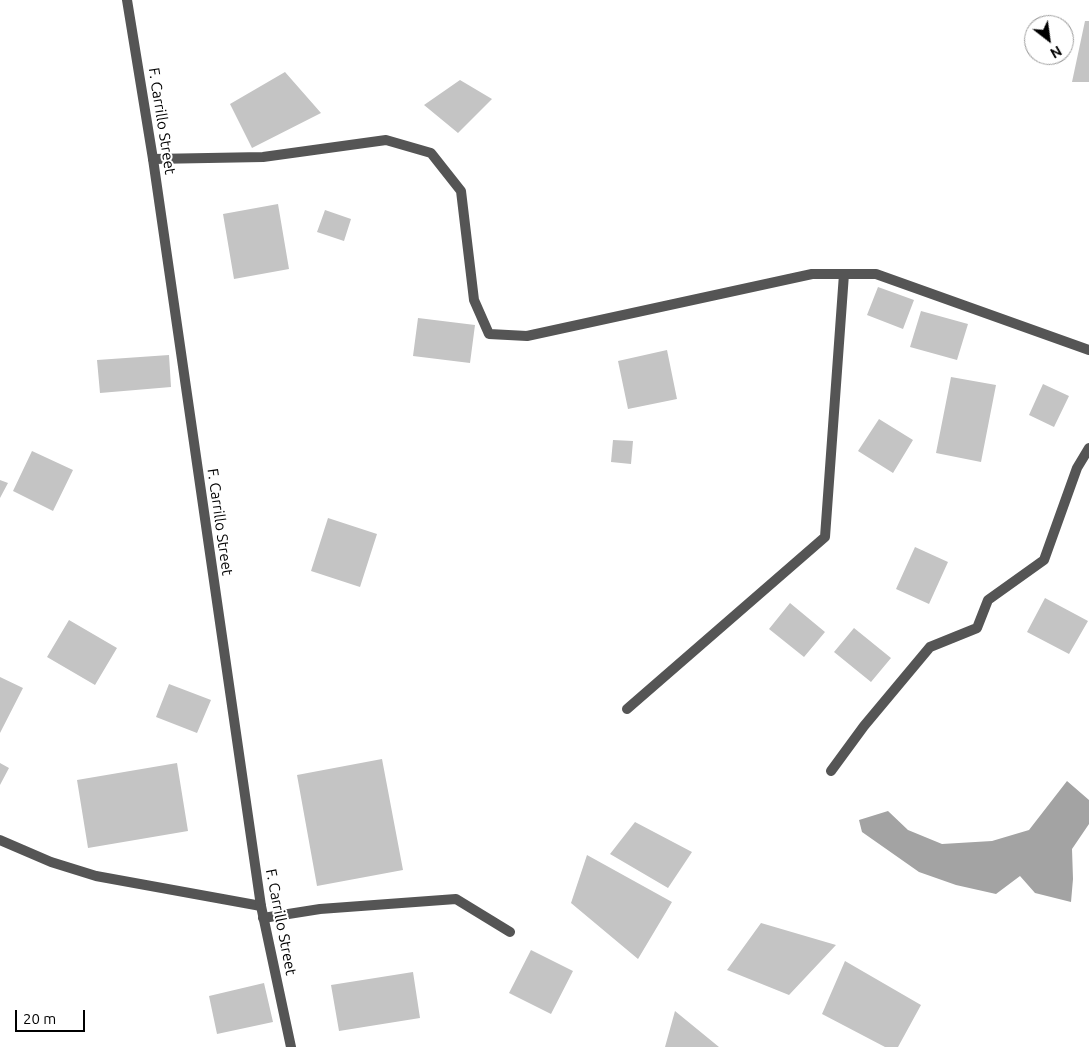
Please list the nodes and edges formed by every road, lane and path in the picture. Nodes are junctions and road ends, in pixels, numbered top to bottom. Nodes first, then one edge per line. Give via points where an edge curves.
1 (125, 1) edge
2 (153, 159) junction
3 (844, 274) junction
4 (1089, 350) edge
5 (1089, 448) edge
6 (626, 709) dead end
7 (831, 771) dead end
8 (0, 840) edge
9 (261, 906) junction
10 (263, 918) junction
11 (510, 932) dead end
12 (291, 1047) edge

1 - 2 street, F. Carrillo Street
2 - 3 street via 263,157 386,140 431,153 461,191 474,300 489,334 527,336 812,274
2 - 9 street, F. Carrillo Street
3 - 4 street via 876,274
3 - 6 street via 825,537
5 - 7 street via 1077,468 1044,560 988,600 977,628 930,647
8 - 9 street via 51,862 96,876
9 - 10 street, F. Carrillo Street
10 - 11 street via 456,899
10 - 12 street, F. Carrillo Street

